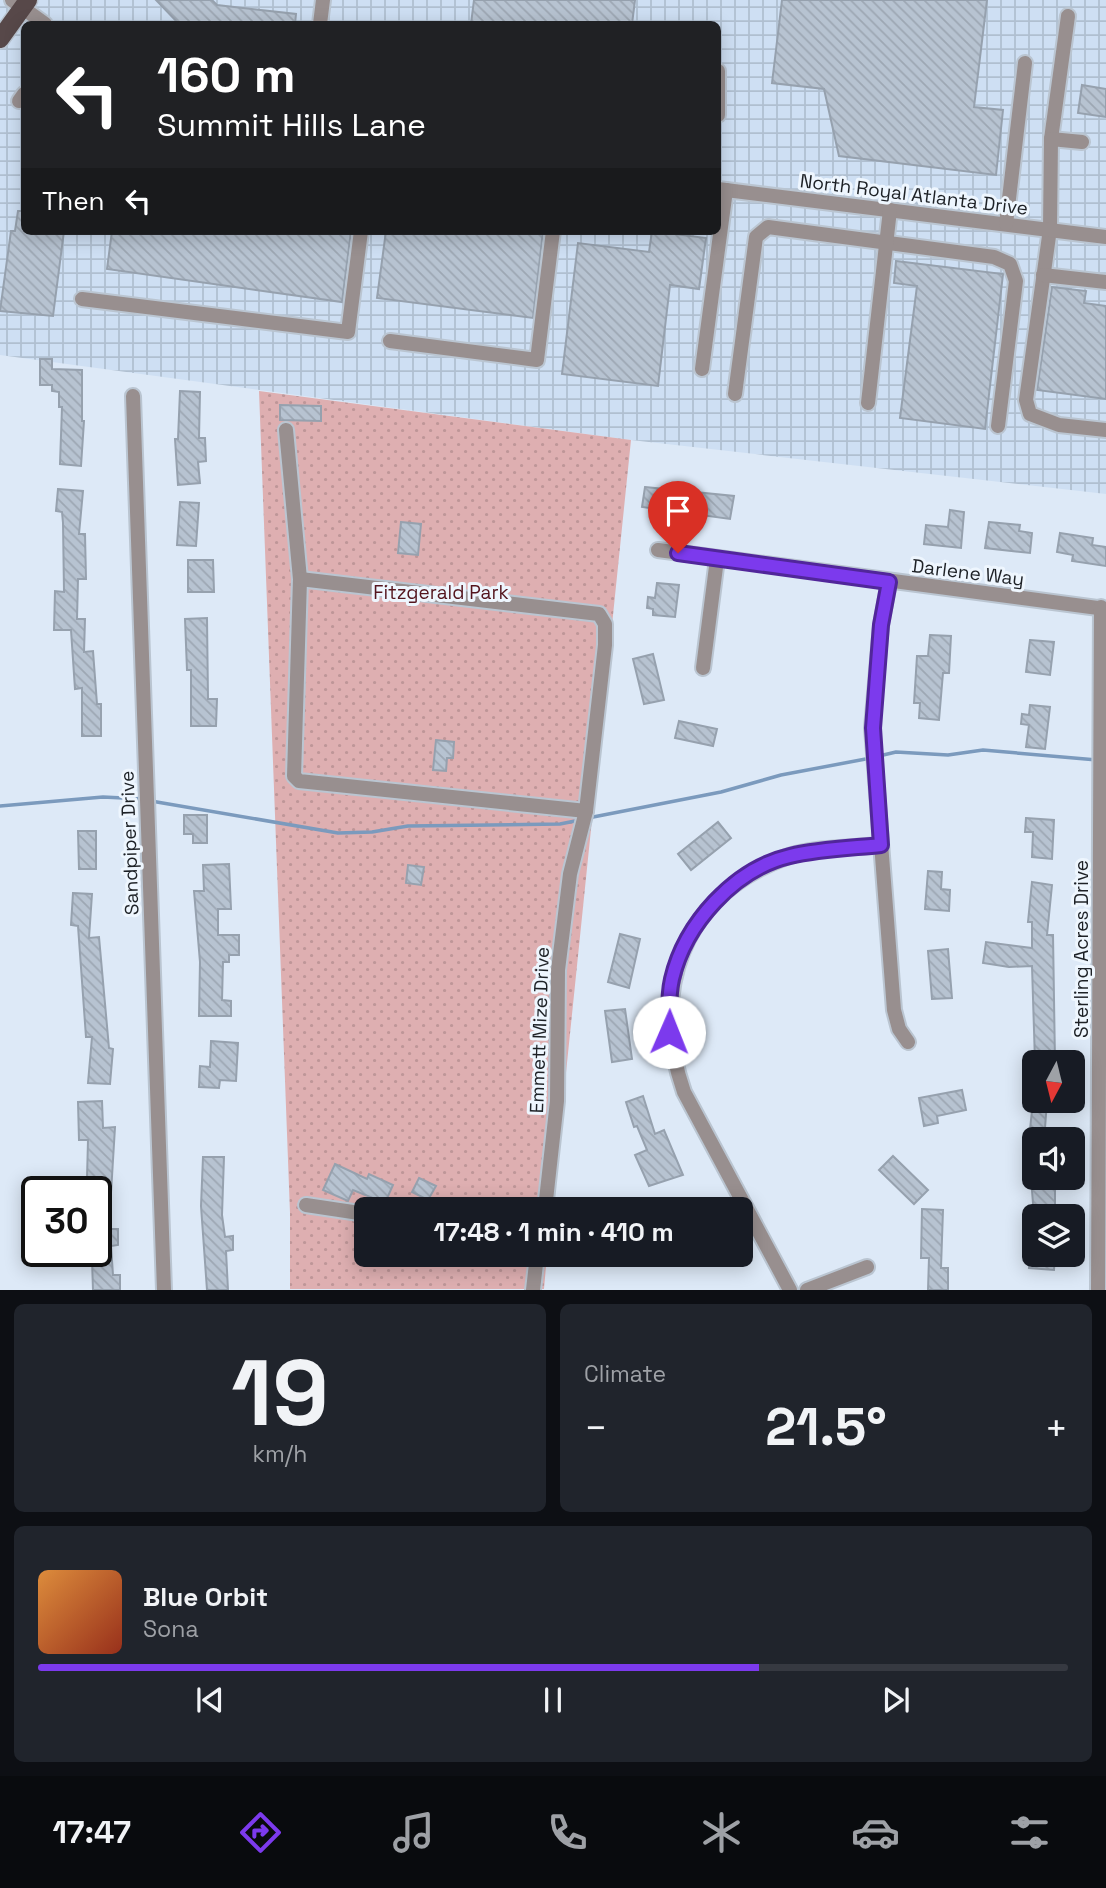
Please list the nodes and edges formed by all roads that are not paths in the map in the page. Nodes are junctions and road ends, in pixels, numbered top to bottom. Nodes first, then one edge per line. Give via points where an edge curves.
1 (323, 0) edge
2 (20, 3) edge
3 (1068, 16) dead end
4 (41, 21) edge
5 (320, 21) edge
6 (0, 39) edge
7 (1025, 63) dead end
8 (1051, 139) junction
9 (1082, 142) dead end
10 (722, 190) edge
11 (890, 210) junction
12 (1006, 224) junction
13 (1050, 229) junction
14 (360, 235) edge
15 (553, 235) edge
16 (717, 235) edge
17 (1106, 237) edge
18 (886, 242) junction
19 (1044, 275) junction
20 (1106, 282) edge
21 (82, 299) dead end
22 (390, 341) dead end
23 (702, 369) dead end
24 (735, 394) dead end
25 (133, 396) dead end
26 (868, 403) dead end
27 (998, 426) dead end
28 (286, 430) dead end
29 (1106, 430) edge
30 (658, 550) dead end
31 (717, 559) junction
32 (300, 579) junction
33 (889, 582) junction
34 (1103, 608) edge
35 (703, 668) dead end
36 (586, 811) junction
37 (881, 845) junction
38 (1104, 901) edge
39 (908, 1042) dead end
40 (1103, 1149) edge
41 (546, 1197) edge
42 (306, 1205) dead end
43 (354, 1212) edge
44 (536, 1267) edge
45 (867, 1267) dead end
46 (164, 1290) edge
47 (533, 1290) edge
48 (790, 1290) edge
49 (807, 1290) edge
50 (1098, 1290) edge

1 - 5 street
2 - 4 street
2 - 6 main road
3 - 8 street
7 - 12 street
8 - 9 street
8 - 13 street
10 - 11 street, North Royal Atlanta Drive
11 - 12 street, North Royal Atlanta Drive
11 - 18 street
12 - 13 street, North Royal Atlanta Drive
13 - 17 street, North Royal Atlanta Drive
13 - 19 street
14 - 21 street via 348,332
15 - 22 street via 537,360
16 - 23 street
18 - 24 street via 768,227 756,237
18 - 26 street
18 - 27 street via 994,257 1010,264 1016,281
19 - 20 street
19 - 29 street via 1026,400 1030,414 1059,425
25 - 46 street, Sandpiper Drive
28 - 32 street
30 - 31 street, Darlene Way
31 - 33 street, Darlene Way
31 - 35 street
32 - 36 street via 293,768 299,781
32 - 36 street, Emmett Mize Drive via 600,614 605,645
33 - 34 street, Darlene Way
33 - 37 street via 873,728
34 - 38 street, Sterling Acres Drive via 1098,760
36 - 41 street, Emmett Mize Drive via 570,874 558,970 557,1101
37 - 39 street via 894,1010
37 - 48 street via 787,856 734,885 696,925 672,978 669,1032 684,1092
38 - 40 street, Sterling Acres Drive
40 - 50 street, Sterling Acres Drive
42 - 43 street
44 - 47 street
45 - 49 street

